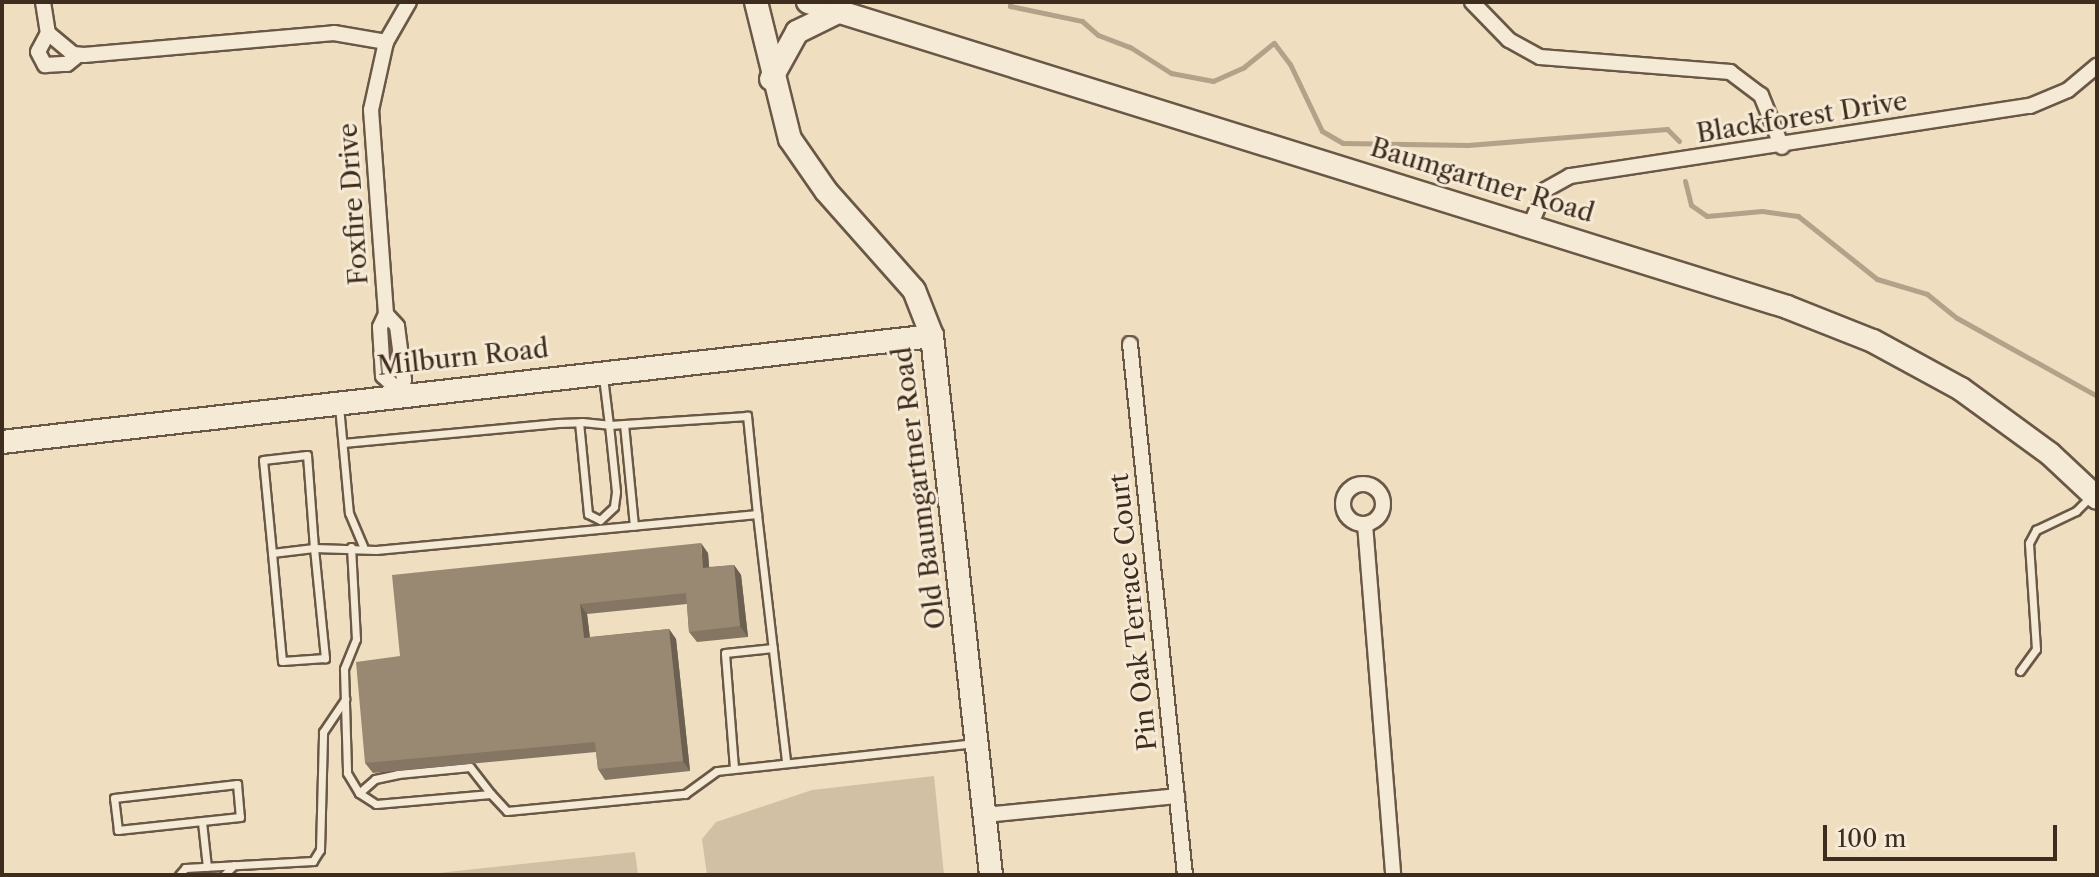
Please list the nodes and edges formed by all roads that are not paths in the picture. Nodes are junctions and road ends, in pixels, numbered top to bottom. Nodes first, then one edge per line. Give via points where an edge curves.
1 (43, 2) edge
2 (409, 2) edge
3 (756, 2) edge
4 (1472, 2) edge
5 (812, 3) edge
6 (840, 11) junction
7 (48, 33) junction
8 (386, 42) junction
9 (78, 55) junction
10 (2097, 66) edge
11 (771, 79) junction
12 (1782, 147) junction
13 (1530, 226) junction
14 (932, 336) junction
15 (1130, 344) dead end
16 (603, 371) junction
17 (396, 390) junction
18 (339, 400) junction
19 (579, 422) junction
20 (624, 424) junction
21 (609, 425) junction
22 (2, 442) edge
23 (343, 443) junction
24 (2095, 496) edge
25 (757, 514) junction
26 (1365, 524) dead end
27 (634, 526) junction
28 (363, 546) junction
29 (351, 547) junction
30 (314, 548) junction
31 (272, 553) junction
32 (773, 648) junction
33 (2020, 671) dead end
34 (345, 699) junction
35 (977, 743) junction
36 (786, 760) junction
37 (734, 768) junction
38 (359, 793) junction
39 (491, 794) junction
40 (1177, 796) junction
41 (984, 815) junction
42 (202, 822) junction
43 (234, 865) junction
44 (207, 867) junction
45 (179, 875) edge
46 (224, 875) edge
47 (991, 875) edge
48 (1185, 875) edge
49 (1393, 875) edge

1 - 7 street
2 - 8 street, Foxfire Drive
3 - 11 street, Old Baumgartner Road
4 - 12 street via 1509,40 1540,57 1730,72 1761,95
5 - 6 street, Baumgartner Road
6 - 11 street via 797,32
6 - 13 street, Baumgartner Road
7 - 9 street
7 - 9 street via 38,52 45,65 67,64
8 - 9 street via 334,33
8 - 17 street, Foxfire Drive via 371,110 386,314 397,326 404,380
10 - 12 street, Blackforest Drive via 2068,90 2030,106
11 - 14 street, Old Baumgartner Road via 784,125 804,163 914,290
12 - 13 street, Blackforest Drive via 1556,180 1537,202
13 - 24 street, Baumgartner Road via 1787,307 1885,347 2011,424
14 - 16 street, Milburn Road
14 - 35 street, Old Baumgartner Road
15 - 40 street, Pin Oak Terrace Court
16 - 17 street, Milburn Road
16 - 21 lane
17 - 18 street, Milburn Road
18 - 22 street, Milburn Road
18 - 23 lane
19 - 21 lane
19 - 21 lane via 592,519 609,516 614,507
19 - 23 lane
20 - 21 lane
20 - 25 lane via 747,416
20 - 27 lane
23 - 28 lane via 349,513
24 - 33 lane via 2036,530 2029,543 2036,649
25 - 27 lane
25 - 32 lane
26 - 49 street
27 - 28 lane via 376,550
28 - 29 lane
29 - 30 lane
29 - 34 lane via 356,639 344,669
30 - 31 lane
30 - 31 lane via 307,455 263,460
30 - 31 lane via 325,658 282,661
32 - 36 lane
32 - 37 lane via 725,653
34 - 38 lane via 347,773
34 - 43 lane via 323,732 320,850 313,861
35 - 36 lane
35 - 41 street, Old Baumgartner Road
36 - 37 lane
37 - 39 lane via 717,771 685,794 507,811
38 - 39 lane via 376,804
38 - 39 lane via 375,779 470,767
40 - 41 street
40 - 48 street, Pin Oak Terrace Court
41 - 47 street, Old Baumgartner Road
42 - 42 lane via 240,817 237,784 114,798 118,830
42 - 44 lane
43 - 44 lane
43 - 46 lane
44 - 45 lane via 185,868

